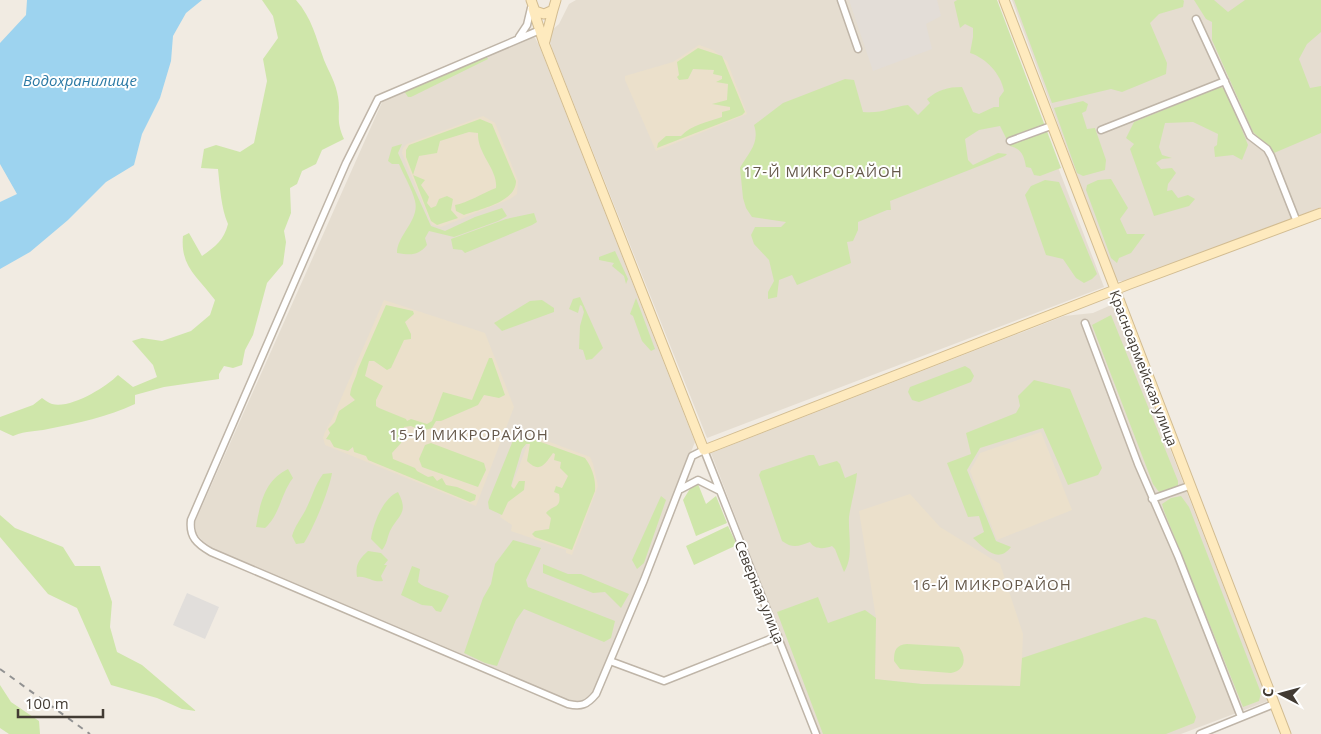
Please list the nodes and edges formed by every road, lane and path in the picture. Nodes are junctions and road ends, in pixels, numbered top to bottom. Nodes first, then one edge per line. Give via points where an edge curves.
1 (564, 0) edge
2 (841, 0) edge
3 (1004, 0) edge
4 (531, 4) edge
5 (555, 6) edge
6 (1196, 19) dead end
7 (540, 30) junction
8 (514, 40) junction
9 (544, 43) junction
10 (858, 49) dead end
11 (1225, 81) junction
12 (1051, 126) junction
13 (1101, 130) dead end
14 (1010, 141) dead end
15 (1321, 213) edge
16 (1298, 222) junction
17 (1114, 290) junction
18 (1085, 324) dead end
19 (704, 450) junction
20 (1189, 486) junction
21 (680, 490) junction
22 (720, 491) junction
23 (1152, 499) junction
24 (778, 636) junction
25 (610, 661) junction
26 (1274, 704) junction
27 (1242, 717) junction
28 (816, 734) edge
29 (1200, 734) edge
30 (1286, 734) edge

1 - 5 street
2 - 10 street
3 - 12 street, Красноармейская улица
4 - 5 street via 541,14
4 - 7 street
4 - 8 street via 524,30
5 - 9 street
6 - 11 street
7 - 8 street
7 - 9 street
8 - 25 street via 378,98 190,520 191,532 196,544 211,552 568,704 580,706 590,702
9 - 19 street
11 - 13 street
11 - 16 street via 1250,136 1271,156
12 - 14 street
12 - 17 street, Красноармейская улица
15 - 16 street
16 - 17 street
17 - 19 street
17 - 20 street, Красноармейская улица
18 - 23 street
19 - 21 street via 692,456
19 - 22 street, Северная улица
20 - 23 street
20 - 26 street, Красноармейская улица
21 - 22 street via 698,480
21 - 25 street
22 - 24 street, Северная улица
23 - 27 street
24 - 25 street via 664,681
24 - 28 street, Северная улица
26 - 27 street
26 - 30 street, Красноармейская улица
27 - 29 street

